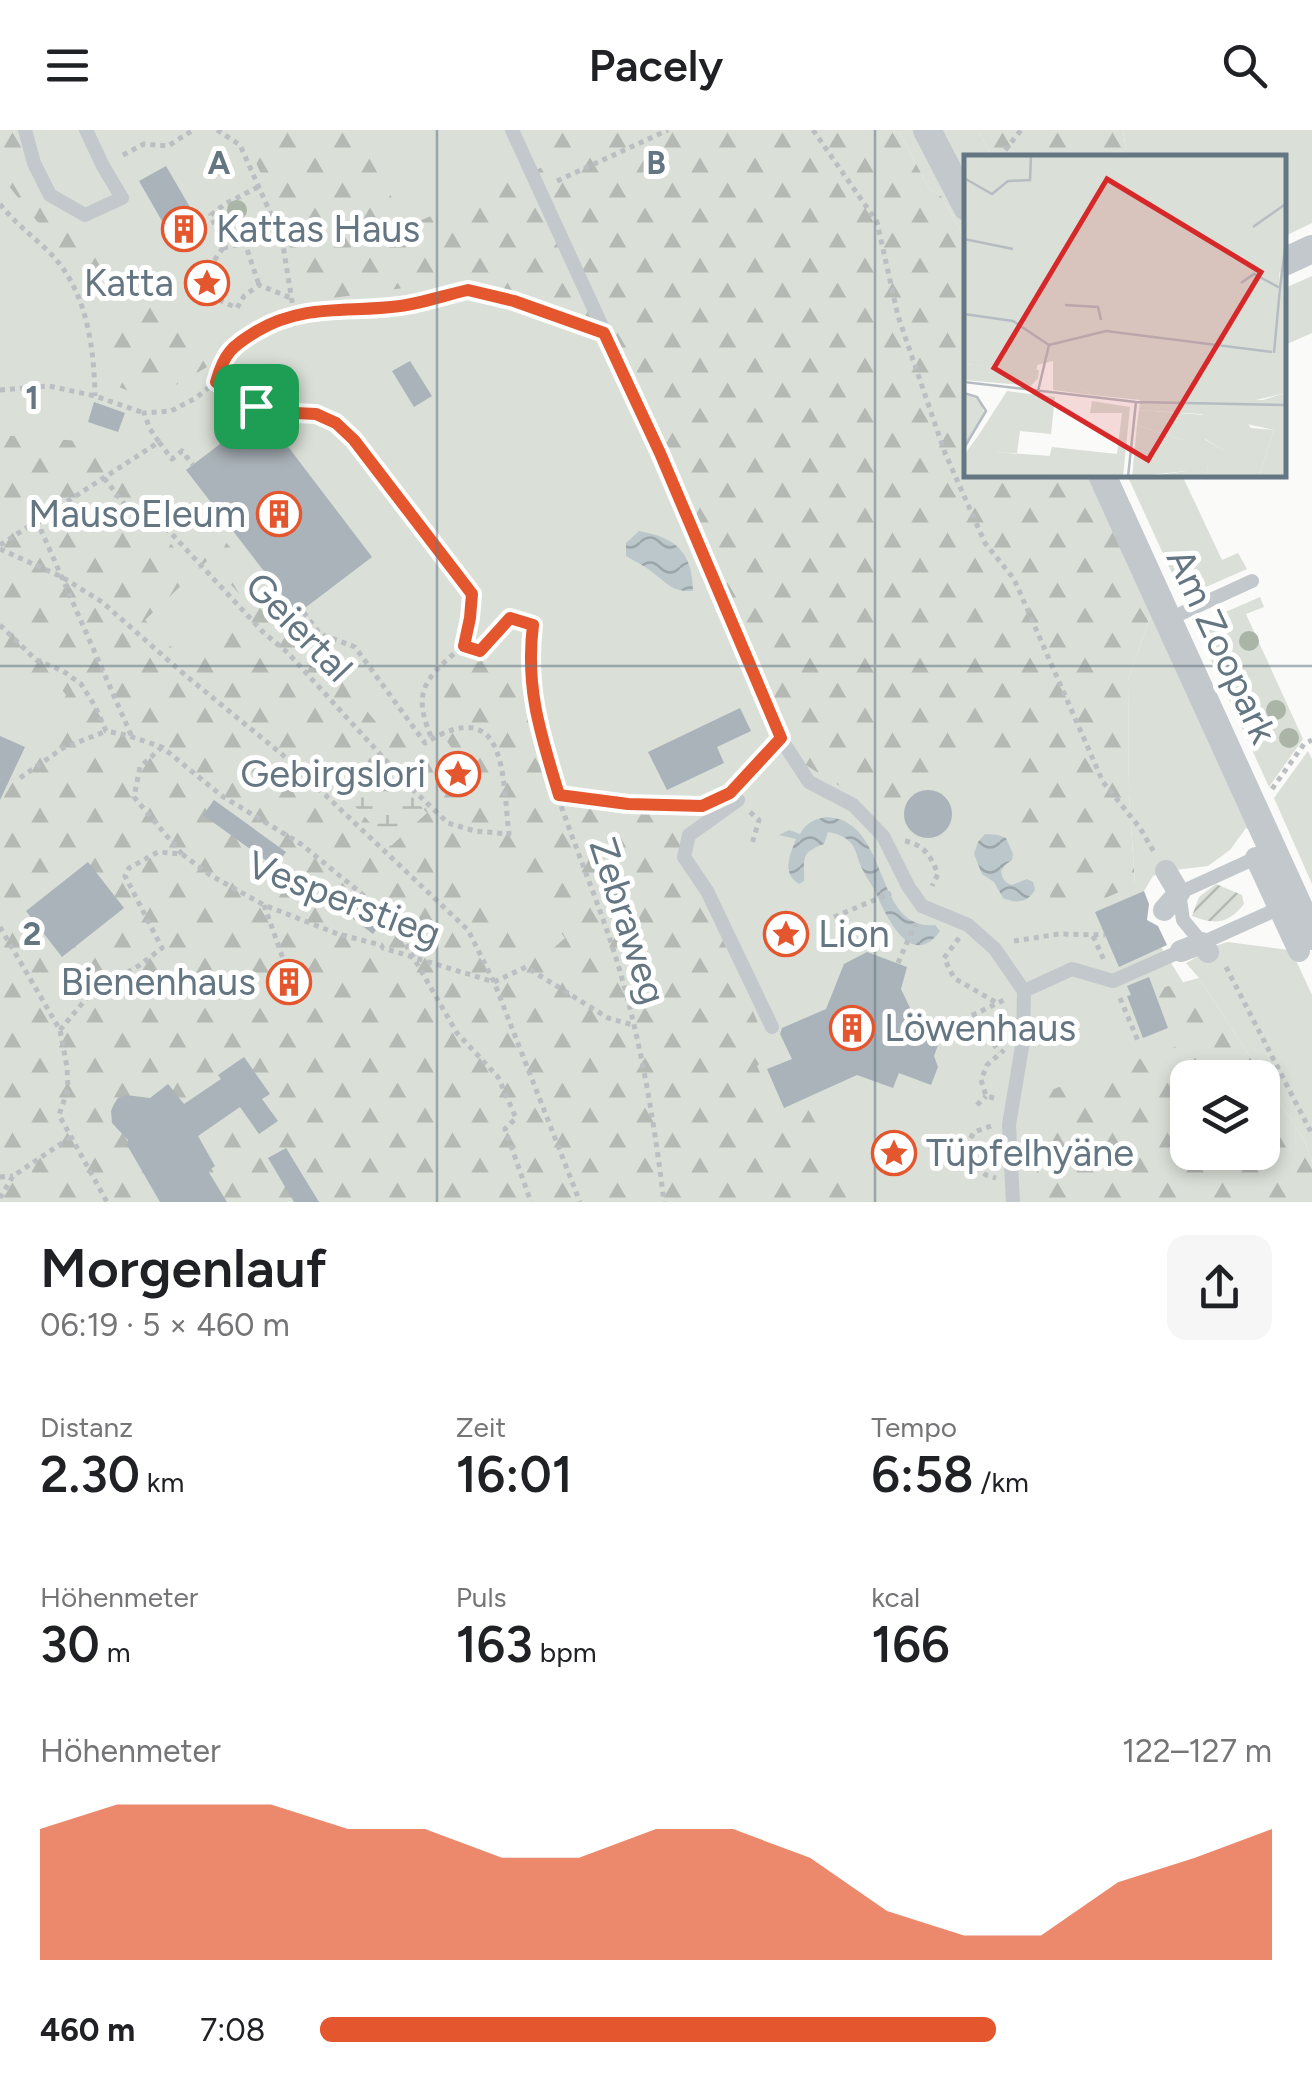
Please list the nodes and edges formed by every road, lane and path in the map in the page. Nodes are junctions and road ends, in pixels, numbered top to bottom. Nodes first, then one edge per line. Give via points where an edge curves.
1 (24, 130) edge
2 (86, 130) edge
3 (193, 130) edge
4 (217, 130) edge
5 (512, 130) edge
6 (668, 130) edge
7 (813, 130) edge
8 (927, 130) edge
9 (1021, 130) edge
10 (123, 155) dead end
11 (1001, 155) edge
12 (258, 187) junction
13 (538, 189) junction
14 (964, 201) edge
15 (0, 204) edge
16 (223, 248) junction
17 (1312, 249) edge
18 (1287, 261) edge
19 (259, 285) junction
20 (291, 298) junction
21 (294, 314) junction
22 (604, 333) junction
23 (216, 382) junction
24 (0, 390) edge
25 (95, 396) junction
26 (275, 412) junction
27 (144, 413) junction
28 (159, 442) junction
29 (232, 444) dead end
30 (193, 465) dead end
31 (104, 478) junction
32 (1103, 478) edge
33 (40, 519) junction
34 (0, 547) edge
35 (62, 577) junction
36 (1252, 581) dead end
37 (302, 610) dead end
38 (1167, 620) junction
39 (0, 625) edge
40 (464, 646) junction
41 (106, 731) junction
42 (132, 736) junction
43 (432, 738) junction
44 (781, 738) junction
45 (1312, 740) edge
46 (162, 746) junction
47 (20, 778) dead end
48 (559, 795) junction
49 (734, 796) joint
50 (1268, 796) dead end
51 (702, 806) dead end
52 (1265, 853) junction
53 (182, 854) junction
54 (1166, 872) joint
55 (908, 886) junction
56 (1172, 901) junction
57 (1288, 904) junction
58 (264, 905) junction
59 (922, 906) junction
60 (834, 917) dead end
61 (968, 925) junction
62 (1, 930) edge
63 (1105, 935) dead end
64 (1306, 943) edge
65 (995, 949) junction
66 (1197, 949) junction
67 (414, 958) junction
68 (899, 960) dead end
69 (286, 967) dead end
70 (494, 982) junction
71 (1024, 991) junction
72 (997, 1004) junction
73 (633, 1025) junction
74 (772, 1027) dead end
75 (60, 1030) junction
76 (936, 1033) dead end
77 (987, 1036) dead end
78 (1000, 1052) dead end
79 (986, 1096) dead end
80 (977, 1104) dead end
81 (1009, 1125) junction
82 (1312, 1134) edge
83 (71, 1136) junction
84 (13, 1176) junction
85 (0, 1178) edge
86 (1012, 1183) junction
87 (0, 1198) edge
88 (107, 1202) edge
89 (531, 1202) edge
90 (580, 1202) edge
91 (664, 1202) edge
92 (1013, 1202) edge

1 - 2 lane via 50,194 85,215 122,198
3 - 10 path via 168,146 144,144
4 - 12 path via 240,145
5 - 13 lane
6 - 13 path
7 - 54 path via 877,222 904,333 985,543 1014,579 1103,782
8 - 14 street
9 - 11 path
12 - 16 path via 211,215
12 - 20 path via 282,239
13 - 22 lane
15 - 25 path via 46,249 78,296 94,354
16 - 19 path via 245,243
16 - 19 path via 211,265 223,282 218,300 237,308
17 - 18 street
19 - 20 path
20 - 21 path
21 - 22 path via 401,306 468,290
21 - 23 path via 228,350
22 - 44 lane
23 - 26 path
23 - 27 path via 171,411
24 - 25 path via 49,386
25 - 27 path
26 - 29 path
26 - 40 path via 316,414 354,440 472,594
27 - 28 path
28 - 30 path via 172,459 182,451
28 - 31 path
31 - 33 path
31 - 43 path, Geiertal via 126,506 170,532 448,823 509,834 498,748 488,733 468,728
32 - 38 street, Am Zoopark
33 - 34 path
33 - 35 path
34 - 35 path
35 - 42 path
35 - 70 path via 102,602 284,756 468,930
36 - 38 lane
37 - 43 path via 320,634 354,647 424,743
38 - 52 street, Am Zoopark
39 - 41 path via 36,660 81,684
40 - 43 path via 425,686 421,712
40 - 48 path, Zebraweg via 480,651 510,618 533,625 533,700
41 - 42 path
41 - 47 path via 63,748
42 - 46 path
44 - 49 path
44 - 55 lane via 808,782 853,805 883,836
45 - 50 path
46 - 53 path, Vesperstieg via 140,767 134,797
46 - 67 path via 222,796 302,844 390,916
48 - 51 path
48 - 73 path, Zebraweg
49 - 74 lane via 689,835 684,858 708,892
52 - 56 lane
52 - 57 street, Am Zoopark
53 - 58 path, Vesperstieg
53 - 75 path via 158,852 125,876 162,948 91,993
54 - 56 street
55 - 59 lane
55 - 60 path
56 - 66 lane
57 - 64 street, Am Zoopark
57 - 66 lane
58 - 67 path, Vesperstieg
58 - 69 path
59 - 61 lane
59 - 68 path
61 - 65 lane
61 - 72 path via 944,958 954,978
62 - 75 path
63 - 65 path via 1059,934
65 - 71 lane
66 - 71 lane via 1112,981 1072,969
66 - 82 path via 1226,968
67 - 70 path, Vesperstieg
67 - 89 path via 457,1033 498,1077 516,1118 505,1130
70 - 73 path, Vesperstieg via 526,967 608,1018
70 - 90 path
71 - 72 path
71 - 81 lane
72 - 76 path
73 - 91 path, Zebraweg
75 - 83 path via 68,1089 59,1115
77 - 78 path
79 - 80 path
81 - 86 lane
81 - 86 path via 974,1132 966,1160 986,1176
83 - 84 path
83 - 88 path
84 - 85 path
84 - 87 path
86 - 92 lane

